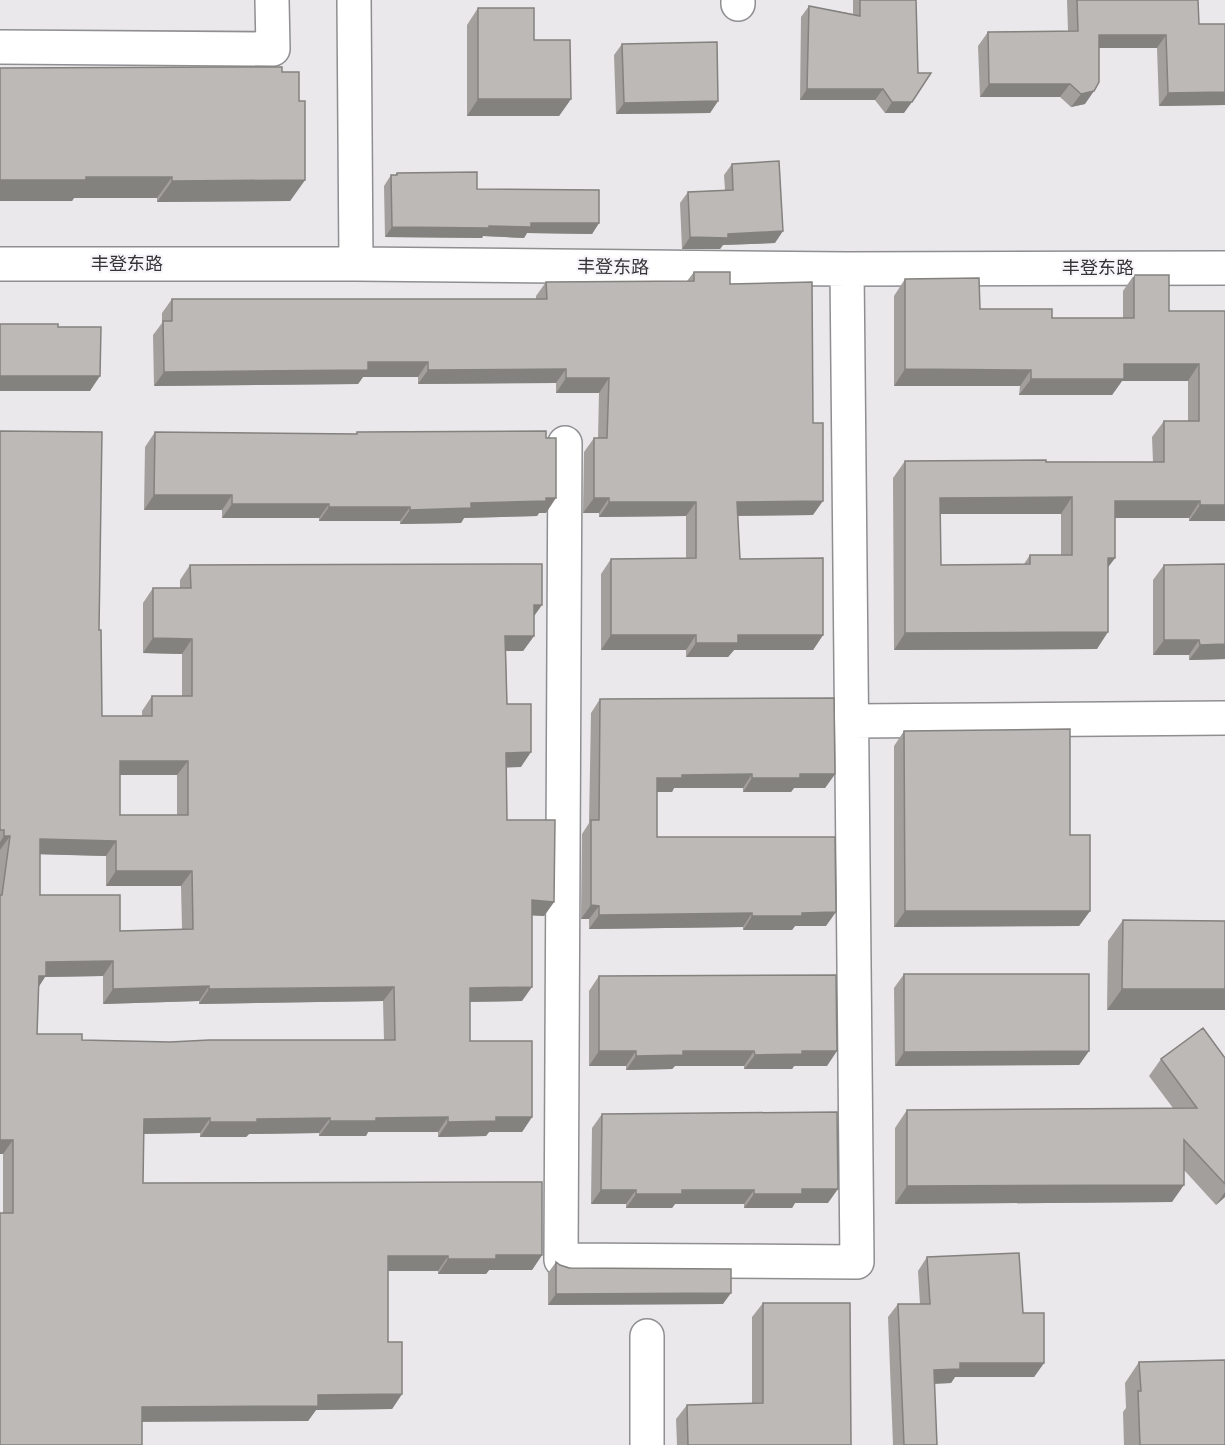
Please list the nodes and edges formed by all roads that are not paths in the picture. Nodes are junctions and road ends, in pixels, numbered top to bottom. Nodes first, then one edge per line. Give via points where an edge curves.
1 (272, 0) edge
2 (354, 0) edge
3 (0, 47) edge
4 (0, 264) edge
5 (356, 264) junction
6 (1225, 268) edge
7 (847, 269) junction
8 (565, 443) dead end
9 (1225, 718) edge
10 (852, 721) junction
11 (647, 1336) dead end
12 (647, 1445) edge

1 - 3 street via 273,49
2 - 5 street
4 - 5 street, 丰登东路
5 - 7 street, 丰登东路
6 - 7 street, 丰登东路
7 - 10 street
8 - 10 street via 561,1260 857,1262
9 - 10 street
11 - 12 street

